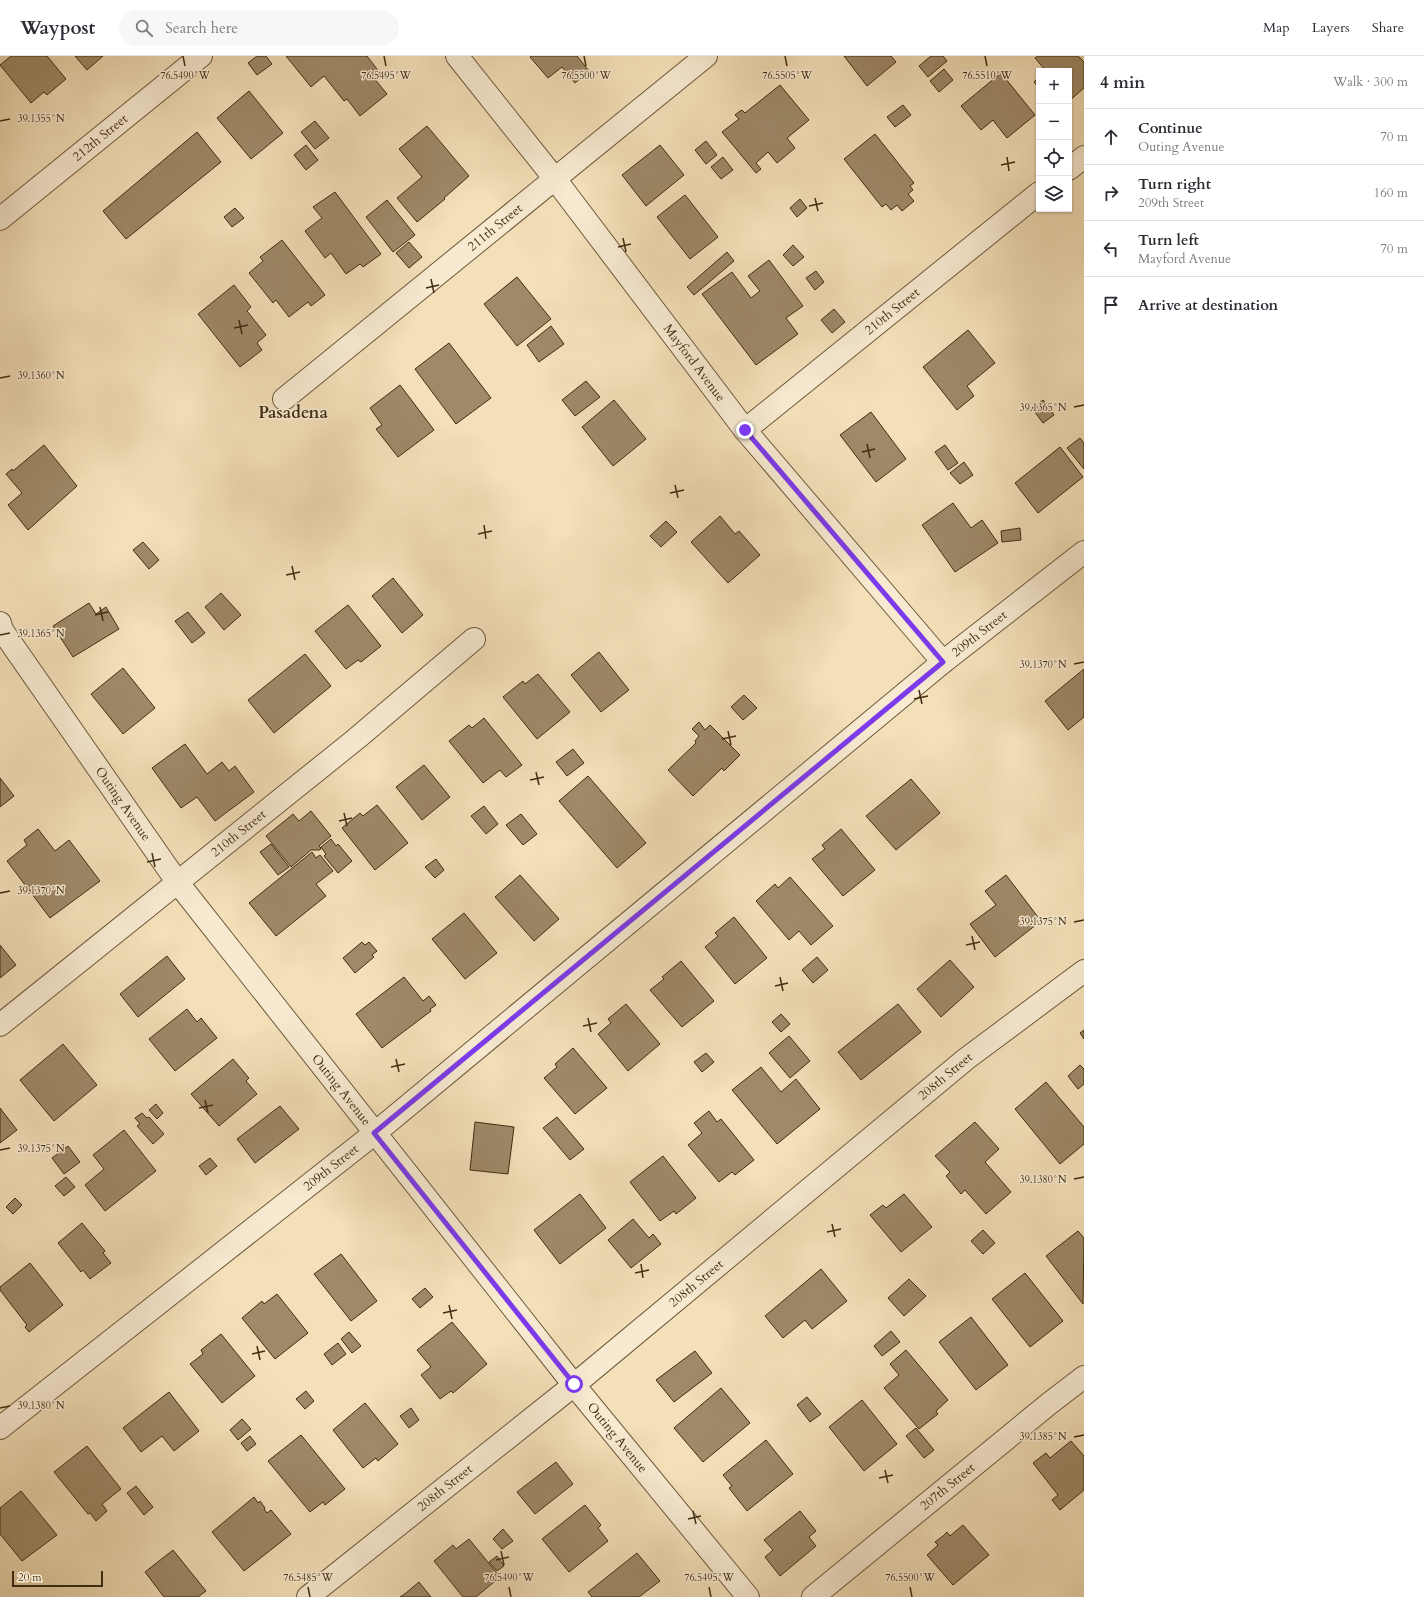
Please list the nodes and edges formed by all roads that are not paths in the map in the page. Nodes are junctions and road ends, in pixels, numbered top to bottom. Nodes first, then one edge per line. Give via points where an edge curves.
1 (201, 56) edge
2 (457, 56) edge
3 (706, 56) edge
4 (1084, 157) edge
5 (1072, 167) edge
6 (555, 179) junction
7 (1036, 195) edge
8 (0, 219) edge
9 (284, 399) dead end
10 (745, 430) junction
11 (1084, 552) edge
12 (1, 628) edge
13 (474, 639) dead end
14 (943, 662) junction
15 (178, 883) junction
16 (1084, 971) edge
17 (0, 1025) edge
18 (374, 1133) junction
19 (1084, 1377) edge
20 (574, 1384) junction
21 (0, 1428) edge
22 (308, 1597) edge
23 (748, 1597) edge
24 (813, 1597) edge

1 - 8 street, 212th Street
2 - 6 street, Mayford Avenue
3 - 6 street, 211th Street
4 - 5 street
6 - 9 street, 211th Street
6 - 10 street, Mayford Avenue
7 - 10 street, 210th Street
10 - 14 street, Mayford Avenue
11 - 14 street, 209th Street
12 - 15 street, Outing Avenue
13 - 15 street, 210th Street via 356,739
14 - 18 street, 209th Street
15 - 17 street, 210th Street
15 - 18 street, Outing Avenue
16 - 20 street, 208th Street via 966,1059
18 - 20 street, Outing Avenue
18 - 21 street, 209th Street
19 - 24 street, 207th Street
20 - 22 street, 208th Street
20 - 23 street, Outing Avenue

